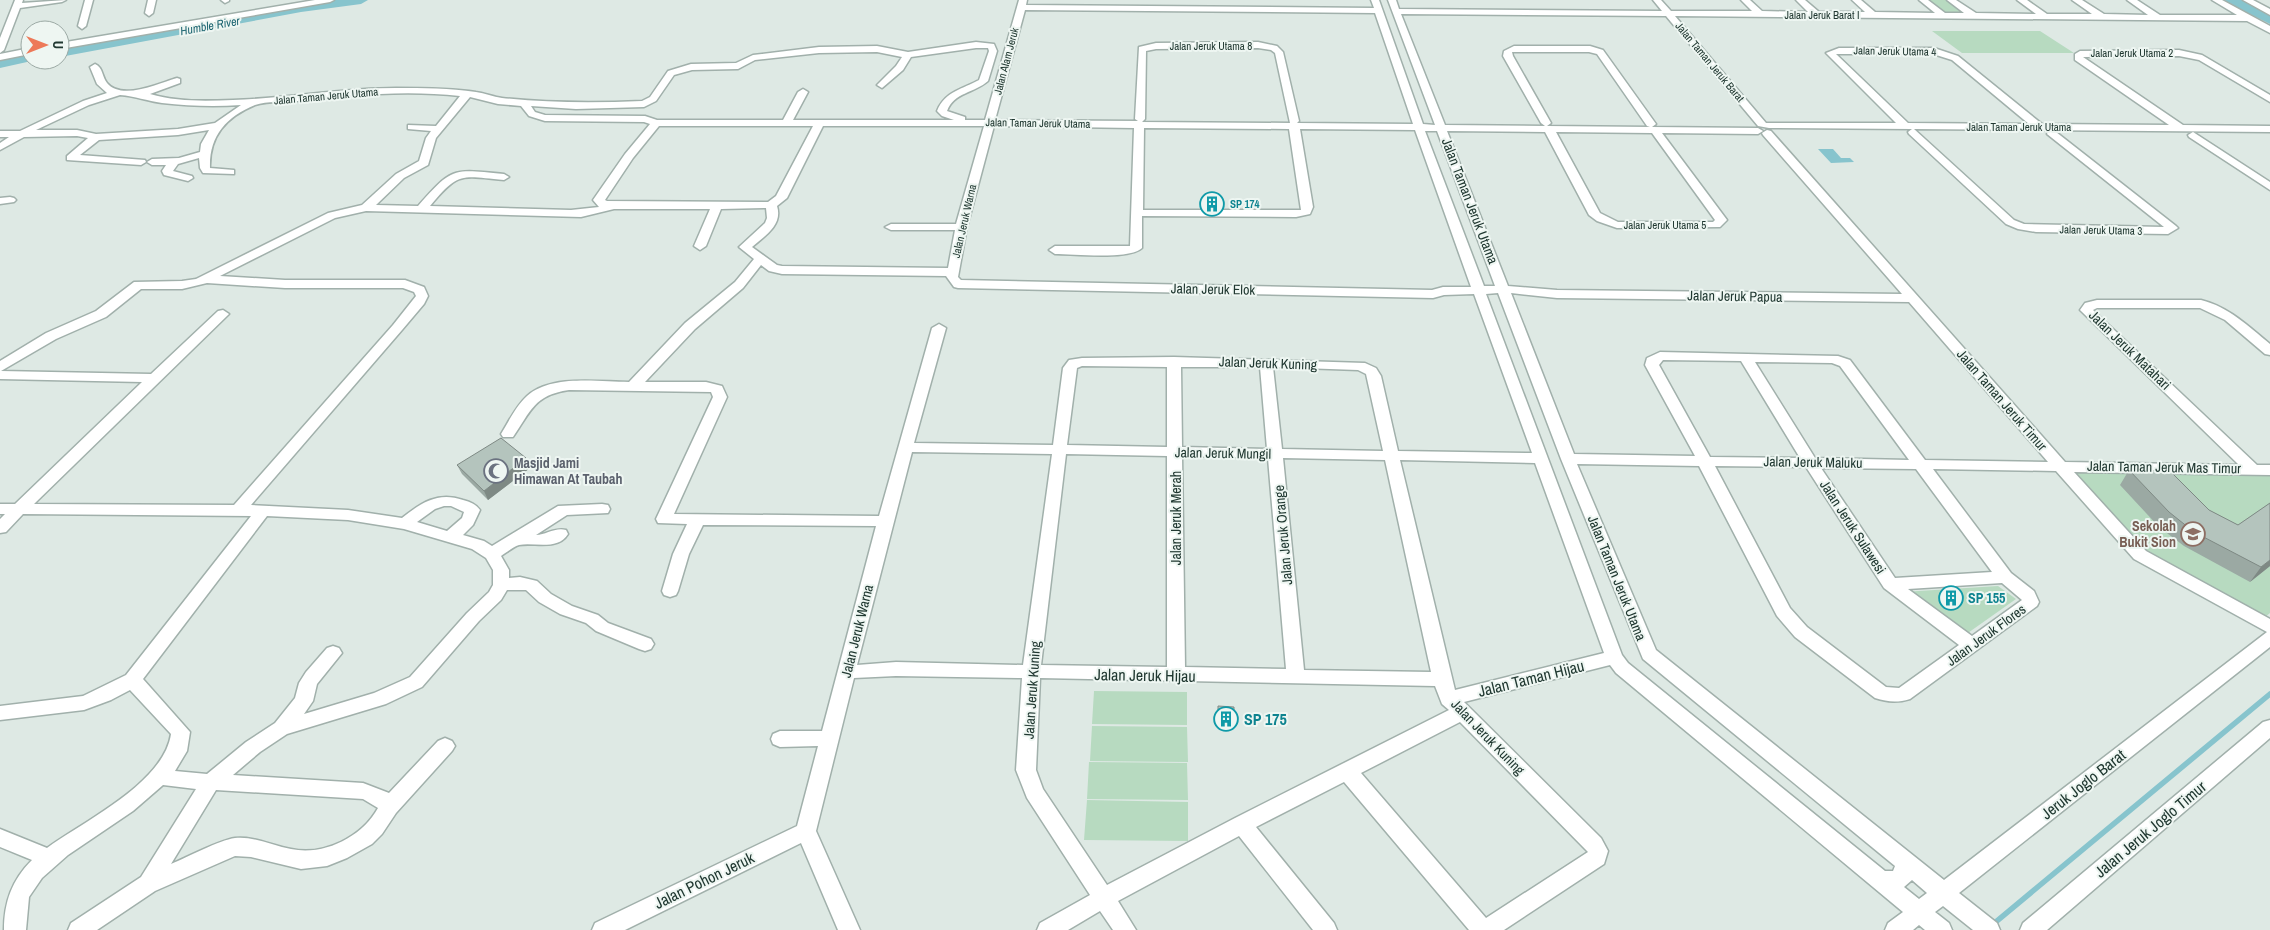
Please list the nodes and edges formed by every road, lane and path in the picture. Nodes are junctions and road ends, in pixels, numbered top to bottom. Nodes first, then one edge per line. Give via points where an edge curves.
1 (62, 0) edge
2 (89, 0) edge
3 (152, 0) edge
4 (330, 0) edge
5 (1376, 0) edge
6 (1392, 0) edge
7 (1462, 0) edge
8 (1520, 0) edge
9 (1581, 0) edge
10 (1657, 0) edge
11 (1745, 0) edge
12 (1800, 0) edge
13 (1856, 0) edge
14 (1923, 0) edge
15 (1951, 0) edge
16 (2021, 0) edge
17 (2076, 0) edge
18 (2131, 0) edge
19 (2216, 0) edge
20 (2246, 0) edge
21 (312, 1) edge
22 (18, 3) edge
23 (290, 3) edge
24 (1022, 3) edge
25 (1379, 11) junction
26 (1396, 11) junction
27 (1468, 11) junction
28 (1527, 12) junction
29 (1589, 12) junction
30 (2270, 12) edge
31 (149, 13) dead end
32 (1668, 13) junction
33 (1760, 14) junction
34 (1817, 15) junction
35 (1873, 15) junction
36 (1944, 16) junction
37 (1974, 16) junction
38 (2045, 16) junction
39 (2102, 17) junction
40 (2159, 18) junction
41 (2248, 18) junction
42 (82, 26) dead end
43 (2270, 30) edge
44 (70, 44) edge
45 (0, 50) edge
46 (20, 53) edge
47 (908, 55) junction
48 (0, 57) edge
49 (1396, 57) junction
50 (1414, 58) junction
51 (95, 67) dead end
52 (176, 81) dead end
53 (882, 85) dead end
54 (803, 92) dead end
55 (114, 94) junction
56 (141, 94) junction
57 (467, 94) junction
58 (2270, 99) edge
59 (253, 102) junction
60 (525, 103) junction
61 (990, 120) junction
62 (654, 122) junction
63 (787, 122) junction
64 (820, 122) junction
65 (1140, 122) junction
66 (974, 123) junction
67 (1294, 123) junction
68 (1418, 125) junction
69 (1441, 125) junction
70 (215, 126) junction
71 (1547, 126) junction
72 (412, 127) dead end
73 (1653, 127) junction
74 (2039, 127) junction
75 (438, 128) junction
76 (1764, 128) junction
77 (2180, 128) junction
78 (1909, 129) junction
79 (2270, 129) edge
80 (23, 133) junction
81 (0, 134) edge
82 (2052, 134) junction
83 (2193, 135) junction
84 (96, 136) junction
85 (2270, 136) edge
86 (0, 147) edge
87 (203, 154) junction
88 (141, 162) dead end
89 (152, 162) dead end
90 (174, 162) junction
91 (230, 172) dead end
92 (504, 177) dead end
93 (188, 178) dead end
94 (2270, 187) edge
95 (771, 205) junction
96 (613, 206) junction
97 (717, 206) junction
98 (366, 208) junction
99 (421, 209) junction
100 (1137, 213) junction
101 (891, 227) dead end
102 (961, 228) junction
103 (700, 246) dead end
104 (1055, 250) dead end
105 (760, 259) junction
106 (952, 272) junction
107 (205, 279) junction
108 (992, 285) joint
109 (1482, 294) junction
110 (1558, 294) junction
111 (1510, 295) junction
112 (1914, 298) junction
113 (223, 314) dead end
114 (939, 328) dead end
115 (2270, 351) edge
116 (1746, 358) junction
117 (1174, 361) junction
118 (1266, 363) junction
119 (1, 368) edge
120 (154, 378) junction
121 (634, 385) junction
122 (508, 434) dead end
123 (906, 447) junction
124 (1058, 451) junction
125 (1175, 452) junction
126 (1275, 454) junction
127 (1392, 456) junction
128 (1539, 458) junction
129 (1568, 459) junction
130 (1704, 460) junction
131 (1810, 462) junction
132 (1920, 464) junction
133 (2058, 465) junction
134 (2252, 470) junction
135 (2270, 470) edge
136 (0, 509) edge
137 (20, 510) junction
138 (238, 510) junction
139 (602, 510) dead end
140 (264, 511) junction
141 (698, 519) junction
142 (885, 521) junction
143 (405, 524) junction
144 (0, 528) edge
145 (560, 534) dead end
146 (451, 536) junction
147 (514, 540) junction
148 (492, 554) junction
149 (2005, 577) junction
150 (1890, 584) junction
151 (501, 585) junction
152 (670, 591) dead end
153 (2270, 627) edge
154 (2270, 638) edge
155 (645, 644) dead end
156 (1972, 645) junction
157 (333, 653) dead end
158 (1614, 657) junction
159 (847, 672) junction
160 (1031, 673) junction
161 (1176, 675) junction
162 (1296, 677) junction
163 (1442, 679) junction
164 (132, 680) junction
165 (1456, 706) junction
166 (0, 713) edge
167 (2270, 727) edge
168 (281, 728) junction
169 (828, 738) junction
170 (780, 739) dead end
171 (445, 746) dead end
172 (1348, 772) junction
173 (159, 777) junction
174 (211, 782) junction
175 (389, 807) junction
176 (1242, 824) junction
177 (806, 831) junction
178 (0, 838) edge
179 (50, 858) junction
180 (1905, 862) junction
181 (1880, 880) junction
182 (148, 884) junction
183 (1943, 893) junction
184 (1103, 897) junction
185 (1918, 912) junction
186 (1938, 928) edge
187 (16, 930) edge
188 (79, 930) edge
189 (603, 930) edge
190 (849, 930) edge
191 (1048, 930) edge
192 (1125, 930) edge
193 (1326, 930) edge
194 (1485, 930) edge
195 (1896, 930) edge
196 (1989, 930) edge
197 (2031, 930) edge

1 - 22 street
2 - 42 street
3 - 31 street
4 - 21 street
5 - 25 street, Jalan Taman Jeruk Utama
6 - 26 street, Jalan Taman Jeruk Utama
7 - 27 street
8 - 28 street
9 - 29 street
10 - 32 street, Jalan Taman Jeruk Barat
11 - 33 street
12 - 34 street
13 - 35 street
14 - 36 street
15 - 37 street
16 - 38 street
17 - 39 street
18 - 40 street
19 - 41 street
20 - 30 street
21 - 23 street
22 - 45 street
23 - 44 street
24 - 25 street
24 - 61 street, Jalan Alam Jeruk
25 - 49 street, Jalan Taman Jeruk Utama
26 - 27 street, Jalan Jeruk Barat I
26 - 50 street, Jalan Taman Jeruk Utama
27 - 28 street, Jalan Jeruk Barat I
28 - 29 street, Jalan Jeruk Barat I
29 - 32 street, Jalan Jeruk Barat I
32 - 33 street, Jalan Jeruk Barat I
32 - 76 street, Jalan Taman Jeruk Barat
33 - 34 street, Jalan Jeruk Barat I
34 - 35 street, Jalan Jeruk Barat I
35 - 36 street, Jalan Jeruk Barat I
36 - 37 street, Jalan Jeruk Barat I
37 - 38 street, Jalan Jeruk Barat I
38 - 39 street, Jalan Jeruk Barat I
39 - 40 street, Jalan Jeruk Barat I
40 - 41 street, Jalan Jeruk Barat I
41 - 43 street
46 - 48 street
47 - 53 street
47 - 60 street, Jalan Taman Jeruk Utama via 890,50 819,50 765,56 738,66 681,69 671,73 653,99 644,104 576,106
47 - 66 street, Jalan Taman Jeruk Utama via 976,45 993,47 983,81 960,91 943,105 945,114
49 - 50 street
49 - 68 street, Jalan Taman Jeruk Utama
50 - 69 street, Jalan Taman Jeruk Utama
51 - 55 street via 102,84
52 - 56 street
54 - 63 street
55 - 56 street, Jalan Taman Jeruk Utama
55 - 80 street, Jalan Taman Jeruk Utama via 86,103
56 - 59 street, Jalan Taman Jeruk Utama via 186,104
57 - 59 street, Jalan Taman Jeruk Utama via 354,92
57 - 60 street, Jalan Taman Jeruk Utama
57 - 75 street
58 - 77 street, Jalan Jeruk Utama 2 via 2192,55 2080,54 2078,58
59 - 70 street
60 - 62 street via 531,113 643,113 652,116
61 - 65 street, Jalan Taman Jeruk Utama
61 - 66 street, Jalan Taman Jeruk Utama
61 - 102 street, Jalan Jeruk Warna
62 - 63 street, Jalan Taman Jeruk Utama
62 - 96 street via 599,200
63 - 64 street, Jalan Taman Jeruk Utama
64 - 66 street, Jalan Taman Jeruk Utama
64 - 95 street via 782,198
65 - 67 street, Jalan Taman Jeruk Utama
65 - 67 street, Jalan Jeruk Utama 8 via 1142,49 1156,46 1258,46 1274,48 1278,52
65 - 100 street
67 - 68 street, Jalan Taman Jeruk Utama
67 - 100 street via 1308,207 1306,212
68 - 69 street, Jalan Taman Jeruk Utama
68 - 109 street, Jalan Taman Jeruk Utama
69 - 71 street, Jalan Taman Jeruk Utama
69 - 111 street, Jalan Taman Jeruk Utama
70 - 84 street via 178,132
70 - 87 street
71 - 73 street, Jalan Taman Jeruk Utama
71 - 73 street via 1508,51 1590,49 1600,52
71 - 73 street, Jalan Jeruk Utama 5 via 1601,219 1617,225 1716,225 1721,220
72 - 75 street
73 - 76 street, Jalan Taman Jeruk Utama
74 - 77 street, Jalan Taman Jeruk Utama
74 - 78 street, Jalan Taman Jeruk Utama
74 - 78 street, Jalan Jeruk Utama 4 via 1956,58 1945,53 1830,53
75 - 98 street via 431,138 424,163 400,176
76 - 78 street, Jalan Taman Jeruk Utama
76 - 112 street, Jalan Taman Jeruk Timur
77 - 79 street, Jalan Taman Jeruk Utama
78 - 82 street, Jalan Taman Jeruk Utama
78 - 82 street, Jalan Jeruk Utama 3 via 2010,222 2022,227 2168,231 2172,228
80 - 81 street
80 - 84 street via 77,132
80 - 86 street, Jalan Taman Jeruk Utama
82 - 83 street, Jalan Taman Jeruk Utama
83 - 85 street, Jalan Taman Jeruk Utama
83 - 94 street
84 - 88 street via 71,158
87 - 90 street
87 - 91 street via 207,171
89 - 90 street
90 - 93 street via 168,173
92 - 99 street via 457,174
95 - 97 street
95 - 105 street via 772,223 745,247
96 - 97 street
96 - 99 street via 586,214
97 - 103 street
98 - 99 street
98 - 107 street via 332,215
100 - 104 street via 1136,248 1132,250
101 - 102 street
102 - 106 street, Jalan Jeruk Warna
105 - 106 street via 782,270
105 - 121 street via 739,285 690,326
106 - 108 street, Jalan Jeruk Warna via 958,284
107 - 119 street via 182,285 138,285 101,314 59,331
107 - 138 street via 285,284 404,284 420,290 422,296 354,379
108 - 109 street, Jalan Jeruk Elok via 1434,294 1445,297
109 - 111 street, Jalan Jeruk Papua
109 - 128 street, Jalan Taman Jeruk Utama
110 - 111 street, Jalan Jeruk Papua via 1543,291
110 - 111 street, Jalan Jeruk Papua via 1546,298
110 - 112 street, Jalan Jeruk Papua
111 - 129 street, Jalan Taman Jeruk Utama
112 - 133 street, Jalan Taman Jeruk Timur
113 - 120 street
114 - 123 street, Jalan Jeruk Warna
115 - 134 street, Jalan Jeruk Matahari via 2225,314 2200,304 2097,304 2086,310
116 - 130 street, Jalan Jeruk Flores via 1660,356 1652,361
116 - 131 street, Jalan Jeruk Sulawesi
116 - 132 street, Jalan Jeruk Flores via 1833,359 1845,363
117 - 118 street, Jalan Jeruk Kuning
117 - 124 street, Jalan Jeruk Kuning via 1074,363 1070,368
117 - 125 street, Jalan Jeruk Merah
118 - 126 street, Jalan Jeruk Orange
118 - 127 street, Jalan Jeruk Kuning via 1360,366 1371,371
119 - 120 street
120 - 137 street
121 - 122 street via 548,388 527,405
121 - 141 street via 717,389 720,397 664,519
123 - 124 street, Jalan Jeruk Mungil
123 - 142 street, Jalan Jeruk Warna
124 - 125 street, Jalan Jeruk Mungil
124 - 160 street, Jalan Jeruk Kuning
125 - 126 street, Jalan Jeruk Mungil
125 - 161 street, Jalan Jeruk Merah
126 - 127 street, Jalan Jeruk Mungil
126 - 162 street, Jalan Jeruk Orange
127 - 128 street, Jalan Jeruk Mungil
127 - 163 street, Jalan Jeruk Kuning
128 - 158 street, Jalan Taman Jeruk Utama
129 - 130 street, Jalan Jeruk Maluku
129 - 180 street, Jalan Taman Jeruk Utama via 1649,654
130 - 131 street, Jalan Jeruk Maluku
130 - 156 street, Jalan Jeruk Flores via 1791,624 1881,693 1904,694
131 - 132 street, Jalan Jeruk Maluku
131 - 150 street, Jalan Jeruk Sulawesi
132 - 133 street, Jalan Jeruk Maluku
132 - 149 street, Jalan Jeruk Flores
133 - 134 street, Jalan Taman Jeruk Mas Timur
133 - 153 street, Jalan Taman Jeruk Timur via 2140,554
134 - 135 street, Jalan Taman Jeruk Mas Timur
136 - 137 street
137 - 138 street
137 - 144 street
138 - 140 street
139 - 147 street via 564,510
140 - 143 street via 348,514
140 - 164 street
141 - 142 street
141 - 152 street via 681,554
142 - 159 street, Jalan Jeruk Warna
143 - 146 street
143 - 146 street via 435,501 448,499 472,510 466,524
145 - 147 street via 545,540
146 - 148 street via 478,545
147 - 148 street
148 - 151 street via 501,570
149 - 150 street
149 - 156 street, Jalan Jeruk Flores via 2028,595 2031,602
150 - 156 street, Jalan Jeruk Sulawesi
151 - 155 street via 520,582 531,585 566,610
151 - 168 street via 495,596 416,682 379,699
154 - 183 street, Jeruk Joglo Barat
157 - 168 street via 312,677 304,700
158 - 165 street, Jalan Taman Hijau
158 - 181 street, Jalan Taman Jeruk Utama via 1622,668
159 - 160 street, Jalan Jeruk Hijau via 896,669
159 - 169 street, Jalan Jeruk Warna
160 - 161 street, Jalan Jeruk Hijau
160 - 184 street, Jalan Jeruk Kuning via 1026,770 1034,792
161 - 162 street, Jalan Jeruk Hijau
162 - 163 street, Jalan Jeruk Hijau
163 - 165 street, Jalan Jeruk Kuning
164 - 166 street via 84,703
164 - 173 street via 181,732 174,757
165 - 172 street
165 - 194 street, Jalan Jeruk Kuning via 1598,851 1597,858
167 - 197 street, Jalan Jeruk Joglo Timur
168 - 174 street
169 - 170 street
169 - 177 street, Jalan Jeruk Warna
171 - 175 street
172 - 176 street
172 - 194 street
173 - 174 street
173 - 179 street
174 - 175 street via 363,791 376,795
174 - 182 street
175 - 182 street via 385,817 362,840 326,856 303,860 234,847
176 - 184 street
176 - 193 street
177 - 189 street, Jalan Pohon Jeruk
177 - 190 street
178 - 179 street
179 - 187 street via 33,873 21,891 15,909
180 - 181 street via 1904,876 1899,880
180 - 183 street, Jalan Taman Jeruk Utama
181 - 185 street, Jalan Taman Jeruk Utama
182 - 188 street
183 - 185 street, Jeruk Joglo Barat
183 - 196 street, Jalan Taman Jeruk Utama
184 - 191 street
184 - 192 street, Jalan Jeruk Kuning
185 - 186 street, Jalan Taman Jeruk Utama
185 - 195 street, Jeruk Joglo Barat

